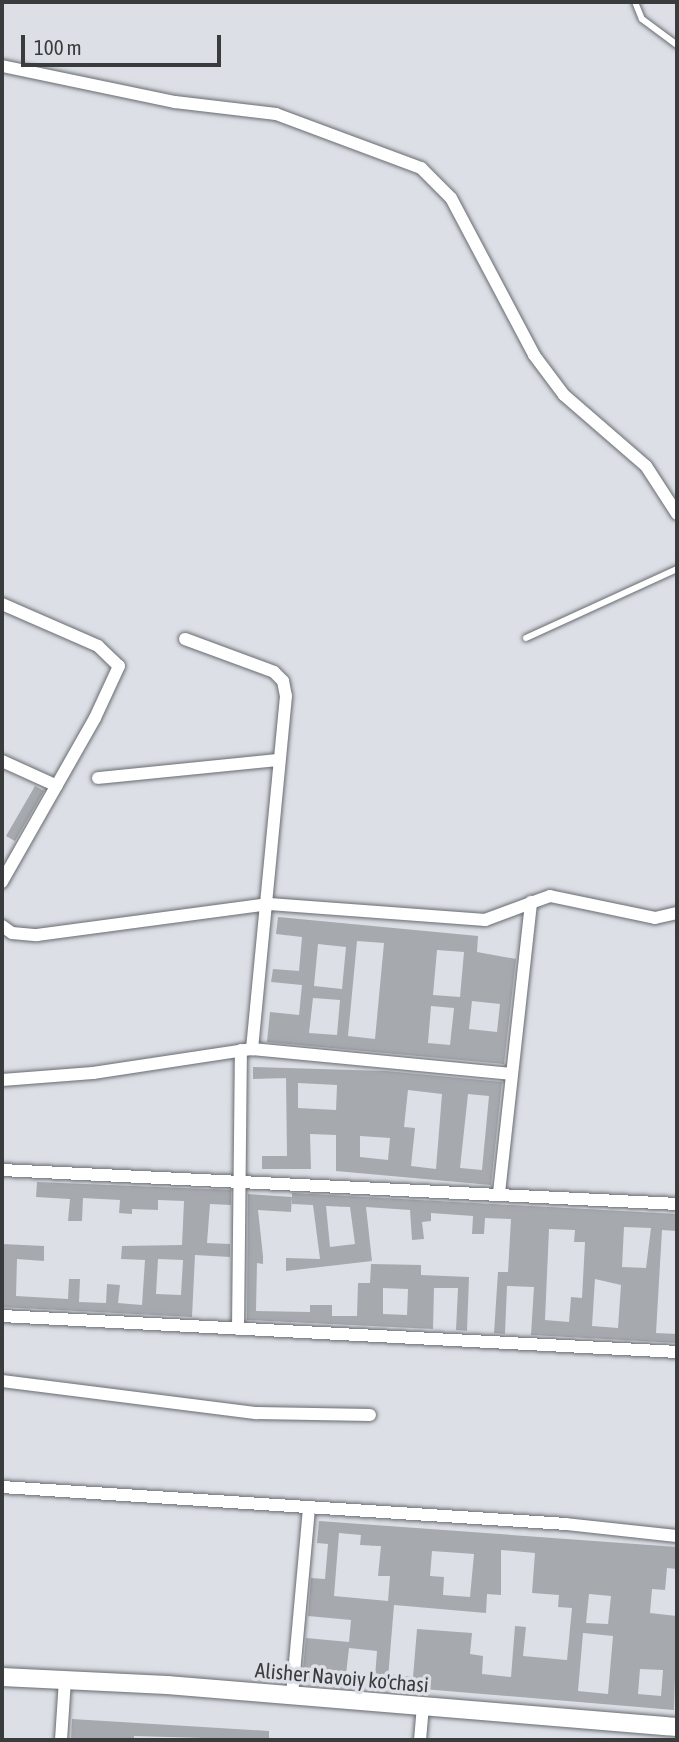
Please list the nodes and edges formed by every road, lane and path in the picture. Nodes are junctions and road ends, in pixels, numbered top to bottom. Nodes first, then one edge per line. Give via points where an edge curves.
1 (635, 2) edge
2 (677, 45) edge
3 (2, 66) edge
4 (677, 514) edge
5 (677, 569) edge
6 (2, 604) edge
7 (526, 638) dead end
8 (185, 639) dead end
9 (279, 760) junction
10 (2, 761) edge
11 (98, 778) dead end
12 (57, 786) junction
13 (2, 882) edge
14 (531, 902) junction
15 (269, 904) junction
16 (677, 913) edge
17 (2, 926) edge
18 (246, 1050) junction
19 (512, 1074) junction
20 (2, 1080) edge
21 (2, 1170) edge
22 (240, 1180) junction
23 (499, 1193) junction
24 (677, 1204) edge
25 (2, 1316) edge
26 (238, 1329) junction
27 (677, 1352) edge
28 (2, 1381) edge
29 (370, 1415) dead end
30 (2, 1487) edge
31 (309, 1508) junction
32 (677, 1536) edge
33 (2, 1677) edge
34 (65, 1680) junction
35 (292, 1695) junction
36 (423, 1706) junction
37 (677, 1727) edge
38 (61, 1740) edge
39 (420, 1740) edge

1 - 2 lane via 642,19
3 - 4 street via 175,102 276,114 421,168 451,198 534,355 564,396 646,466
5 - 7 lane
6 - 12 street via 98,646 119,666
8 - 9 street via 274,672 283,681
9 - 11 street
9 - 15 street
10 - 12 street
12 - 13 street
14 - 15 street via 501,917 469,921
14 - 16 street via 564,896 655,918
14 - 19 street
15 - 17 street via 37,935 12,933
15 - 18 street
18 - 19 street
18 - 20 street via 93,1073
18 - 22 street
19 - 23 street
21 - 22 street
22 - 23 street
22 - 26 street
23 - 24 street
25 - 26 street
26 - 27 street
28 - 29 street via 257,1413
30 - 31 street
31 - 32 street
31 - 35 street
33 - 34 main road, Alisher Navoiy ko'chasi
34 - 35 main road, Alisher Navoiy ko'chasi
34 - 38 street
35 - 36 main road, Alisher Navoiy ko'chasi
36 - 37 main road, Alisher Navoiy ko'chasi
36 - 39 street

